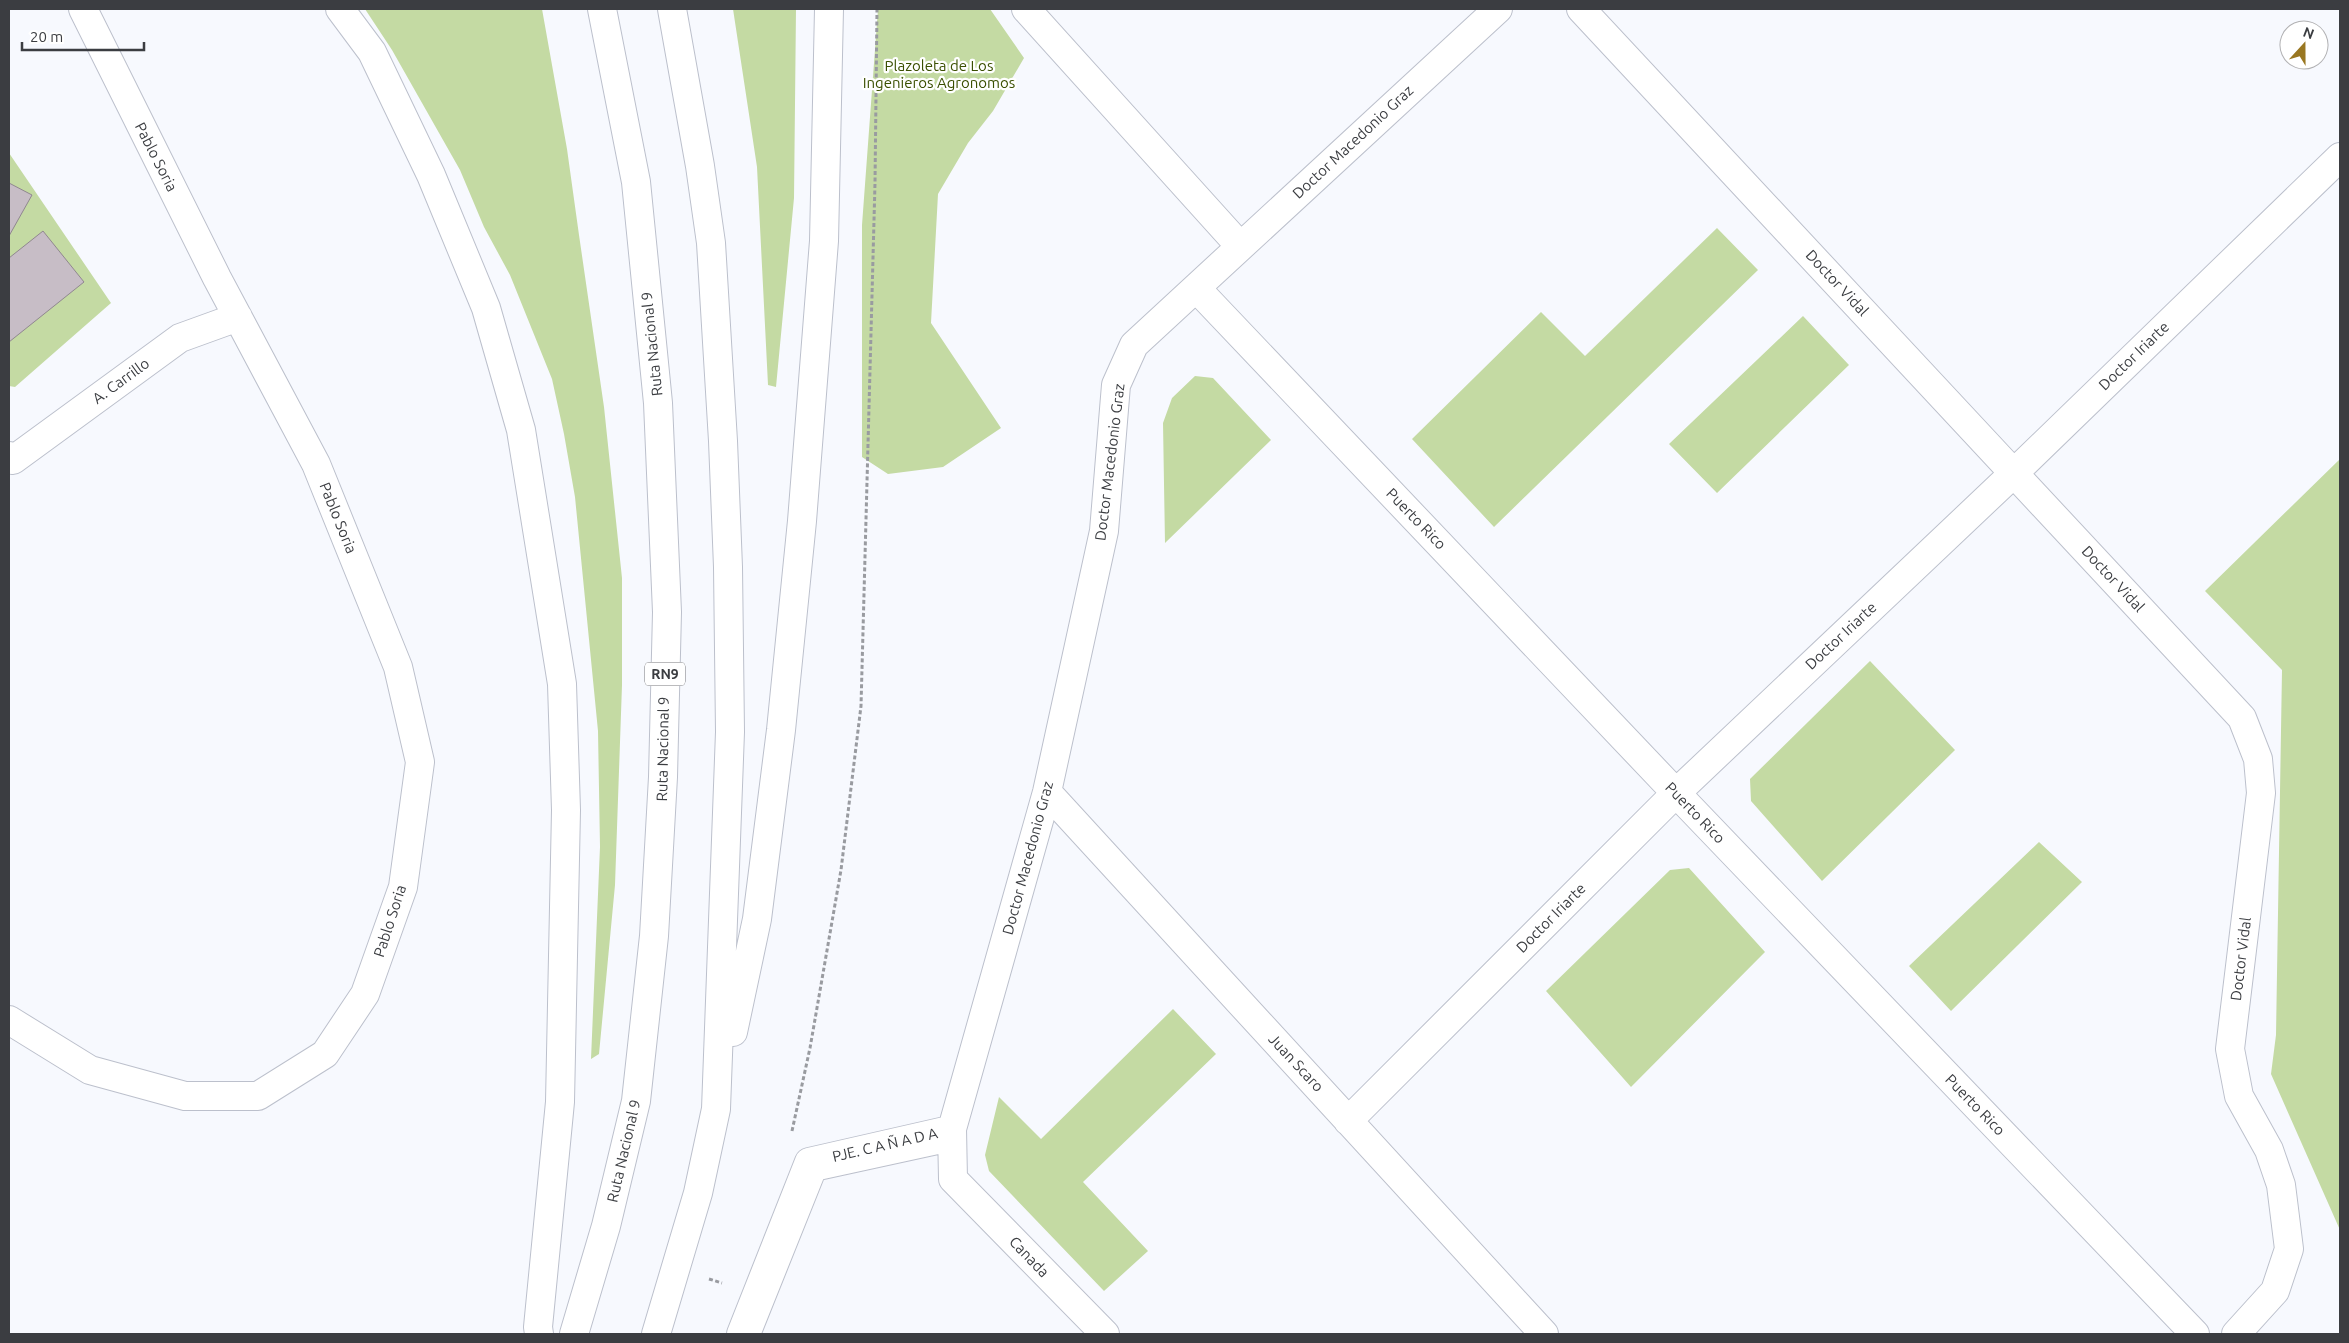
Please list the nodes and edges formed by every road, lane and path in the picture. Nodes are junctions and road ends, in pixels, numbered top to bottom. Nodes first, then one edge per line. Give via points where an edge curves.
1 (83, 9) edge
2 (340, 9) edge
3 (602, 9) edge
4 (672, 9) edge
5 (829, 9) edge
6 (877, 9) edge
7 (1026, 9) edge
8 (1498, 9) edge
9 (1581, 9) edge
10 (2340, 156) edge
11 (1240, 246) junction
12 (1197, 288) junction
13 (238, 317) junction
14 (11, 458) edge
15 (2014, 472) junction
16 (1047, 792) junction
17 (1676, 793) junction
18 (9, 1020) edge
19 (716, 1109) junction
20 (1348, 1121) junction
21 (792, 1135) dead end
22 (953, 1179) joint
23 (727, 1285) dead end
24 (706, 1288) dead end
25 (539, 1334) edge
26 (574, 1334) edge
27 (656, 1334) edge
28 (741, 1334) edge
29 (746, 1334) edge
30 (1105, 1334) edge
31 (1544, 1334) edge
32 (2195, 1334) edge
33 (2236, 1334) edge

1 - 13 main road, Pablo Soria
2 - 25 main road via 372,52 431,175 486,308 521,430 562,684 566,810 560,1102
3 - 26 main road, Ruta Nacional 9 / RN9 via 636,182 658,403 667,612 655,926 636,1101 606,1226
4 - 19 main road via 711,243 723,441 730,732
5 - 19 main road via 824,241 802,521 781,730 757,919
6 - 21 path via 861,706 841,870
7 - 11 main road
8 - 11 main road, Doctor Macedonio Graz
9 - 15 main road, Doctor Vidal
10 - 15 main road, Doctor Iriarte
11 - 12 main road, Doctor Macedonio Graz
12 - 16 main road, Doctor Macedonio Graz via 1134,345 1116,385 1104,531
12 - 17 main road, Puerto Rico
13 - 14 main road, A. Carrillo via 180,338
13 - 18 main road, Pablo Soria via 316,464 398,667 420,762 403,888 365,994 325,1054 258,1096 184,1096 90,1070
15 - 17 main road, Doctor Iriarte
15 - 33 main road, Doctor Vidal via 2242,718 2258,759 2261,793 2230,1049 2239,1096 2269,1150 2281,1185 2289,1249 2275,1291
16 - 20 main road, Juan Scaro
16 - 22 main road, Doctor Macedonio Graz via 952,1129
17 - 20 main road, Doctor Iriarte
17 - 32 main road, Puerto Rico
19 - 27 main road via 698,1193
20 - 31 main road, Juan Scaro
22 - 30 main road, Canada
23 - 24 path via 709,1279
28 - 29 main road, PJE. C A Ñ A D A via 809,1162 945,1131 946,1138 813,1167

